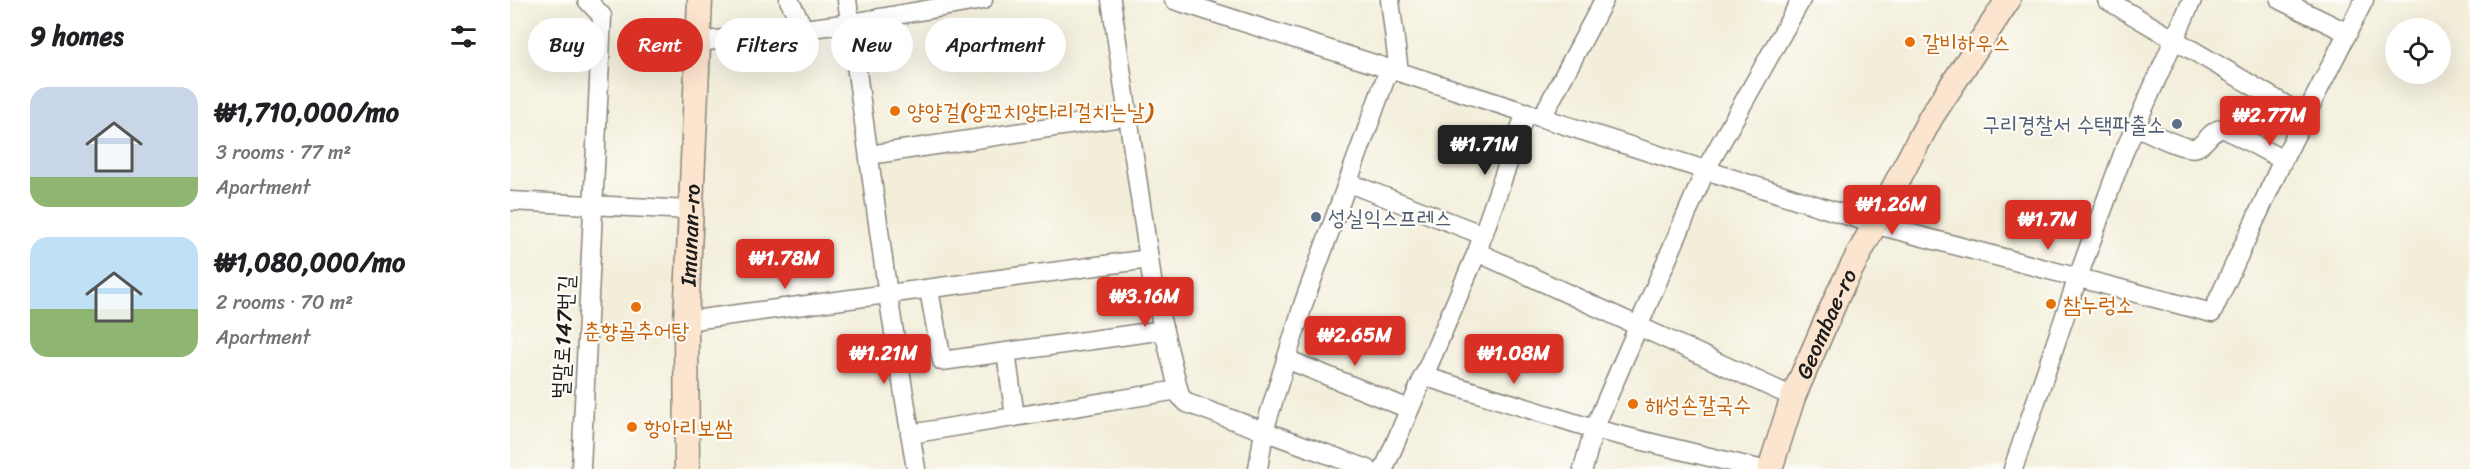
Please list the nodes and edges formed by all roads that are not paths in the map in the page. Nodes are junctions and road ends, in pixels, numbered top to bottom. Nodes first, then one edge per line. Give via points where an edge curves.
1 (587, 0) edge
2 (700, 0) edge
3 (789, 0) edge
4 (847, 0) edge
5 (979, 0) edge
6 (1111, 0) edge
7 (1174, 0) edge
8 (1390, 0) edge
9 (1604, 0) edge
10 (1801, 0) edge
11 (2008, 0) edge
12 (2107, 0) edge
13 (2192, 0) edge
14 (2280, 0) edge
15 (2364, 0) edge
16 (1205, 6) edge
17 (700, 18) edge
18 (798, 18) edge
19 (850, 18) edge
20 (879, 18) edge
21 (2348, 33) junction
22 (2174, 39) junction
23 (1394, 71) junction
24 (697, 72) edge
25 (858, 72) edge
26 (1534, 115) junction
27 (1130, 116) junction
28 (2306, 117) junction
29 (2135, 126) junction
30 (869, 155) junction
31 (2283, 160) junction
32 (1706, 169) junction
33 (1349, 183) junction
34 (510, 201) edge
35 (593, 207) junction
36 (690, 210) junction
37 (1874, 224) junction
38 (1480, 244) junction
39 (1149, 260) junction
40 (2078, 277) junction
41 (929, 290) junction
42 (888, 295) junction
43 (686, 321) junction
44 (1639, 326) junction
45 (1164, 330) junction
46 (1006, 352) junction
47 (1286, 359) junction
48 (1423, 376) junction
49 (1179, 390) junction
50 (1793, 397) junction
51 (1409, 409) junction
52 (1015, 417) junction
53 (1594, 429) junction
54 (1264, 431) junction
55 (910, 434) junction
56 (581, 469) edge
57 (687, 469) edge
58 (916, 469) edge
59 (1258, 469) edge
60 (1368, 469) edge
61 (1384, 469) edge
62 (1583, 469) edge
63 (1759, 469) edge
64 (1770, 469) edge
65 (2013, 469) edge

1 - 35 street, 벌말로147번길 via 602,16
2 - 17 street, Imunan-ro
3 - 18 street
4 - 19 street
5 - 20 street
6 - 27 street
7 - 16 street
8 - 23 street
9 - 26 street
10 - 32 street
11 - 37 street, Geombae-ro via 1931,117
12 - 22 street
13 - 22 street
14 - 21 street
15 - 21 street
16 - 23 street
21 - 28 street
22 - 28 street
22 - 29 street
23 - 26 street
23 - 33 street
24 - 36 street, Imunan-ro
25 - 30 street
26 - 32 street
26 - 38 street
27 - 30 street
27 - 39 street
28 - 31 street
29 - 31 street via 2190,149 2223,128
29 - 40 street
30 - 42 street
31 - 40 street via 2212,313
32 - 37 street
32 - 44 street
33 - 38 street
33 - 47 street
34 - 35 street
35 - 36 street
35 - 56 street, 벌말로147번길
36 - 43 street, Imunan-ro
37 - 40 street
37 - 50 street, Geombae-ro
38 - 44 street
38 - 48 street
39 - 41 street
39 - 45 street
40 - 65 street
41 - 42 street
41 - 46 street via 942,361
42 - 43 street
42 - 55 street
43 - 57 street, Imunan-ro
44 - 50 street
44 - 53 street
45 - 46 street
45 - 49 street
46 - 52 street
47 - 51 street
47 - 54 street
48 - 51 street
48 - 53 street
49 - 52 street
49 - 54 street via 1187,403
50 - 64 street, Geombae-ro
51 - 61 street
52 - 55 street
53 - 62 street
53 - 63 street
54 - 59 street
54 - 60 street
55 - 58 street

